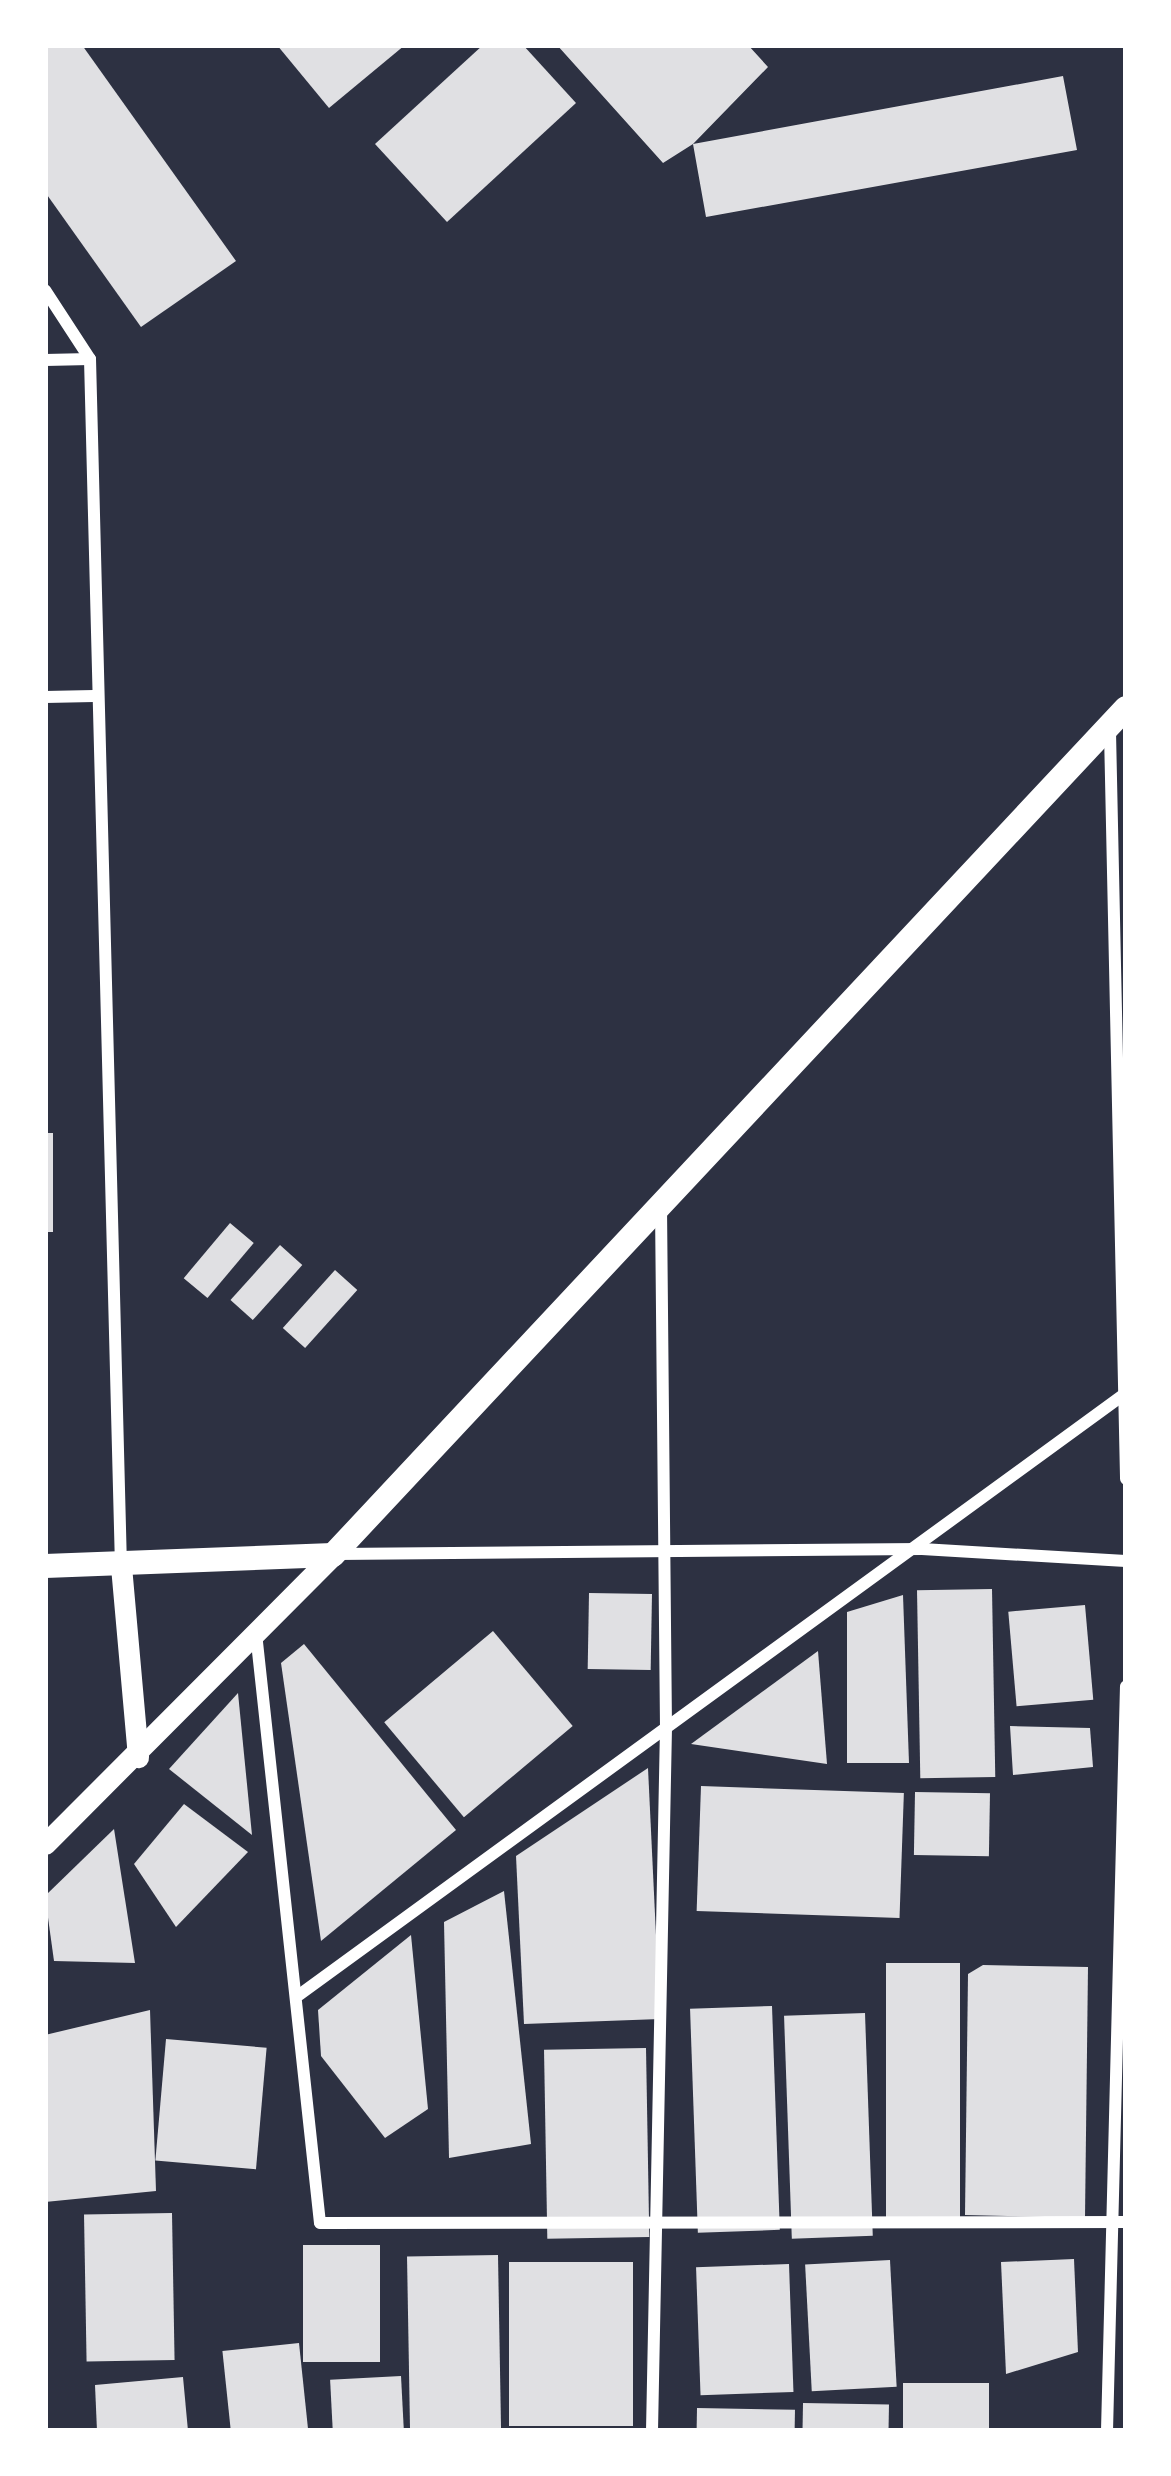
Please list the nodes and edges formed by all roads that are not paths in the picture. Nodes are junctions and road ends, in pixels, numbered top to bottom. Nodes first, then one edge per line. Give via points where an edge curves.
1 (45, 290) edge
2 (45, 359) edge
3 (90, 359) junction
4 (94, 696) junction
5 (45, 697) edge
6 (1118, 716) edge
7 (661, 1208) junction
8 (1125, 1394) edge
9 (1126, 1479) edge
10 (922, 1549) junction
11 (666, 1552) junction
12 (333, 1555) junction
13 (1126, 1561) edge
14 (45, 1566) edge
15 (121, 1566) junction
16 (256, 1633) junction
17 (1126, 1685) edge
18 (666, 1729) junction
19 (137, 1757) junction
20 (45, 1844) edge
21 (299, 1995) junction
22 (662, 2222) junction
23 (1121, 2222) edge
24 (652, 2431) edge
25 (1107, 2431) edge

1 - 3 street
2 - 3 street
3 - 4 street
4 - 5 street
4 - 15 street
6 - 7 main road
6 - 8 street
7 - 11 street
7 - 12 main road
8 - 9 street
8 - 10 street
10 - 11 street
10 - 13 street
10 - 18 street
11 - 12 street
11 - 18 street
12 - 15 main road
12 - 16 street
14 - 15 main road
15 - 19 street
16 - 19 street
16 - 21 street
17 - 23 street
18 - 21 street
18 - 22 street
19 - 20 street
21 - 22 street via 320,2223
22 - 23 street
22 - 24 street
23 - 25 street

